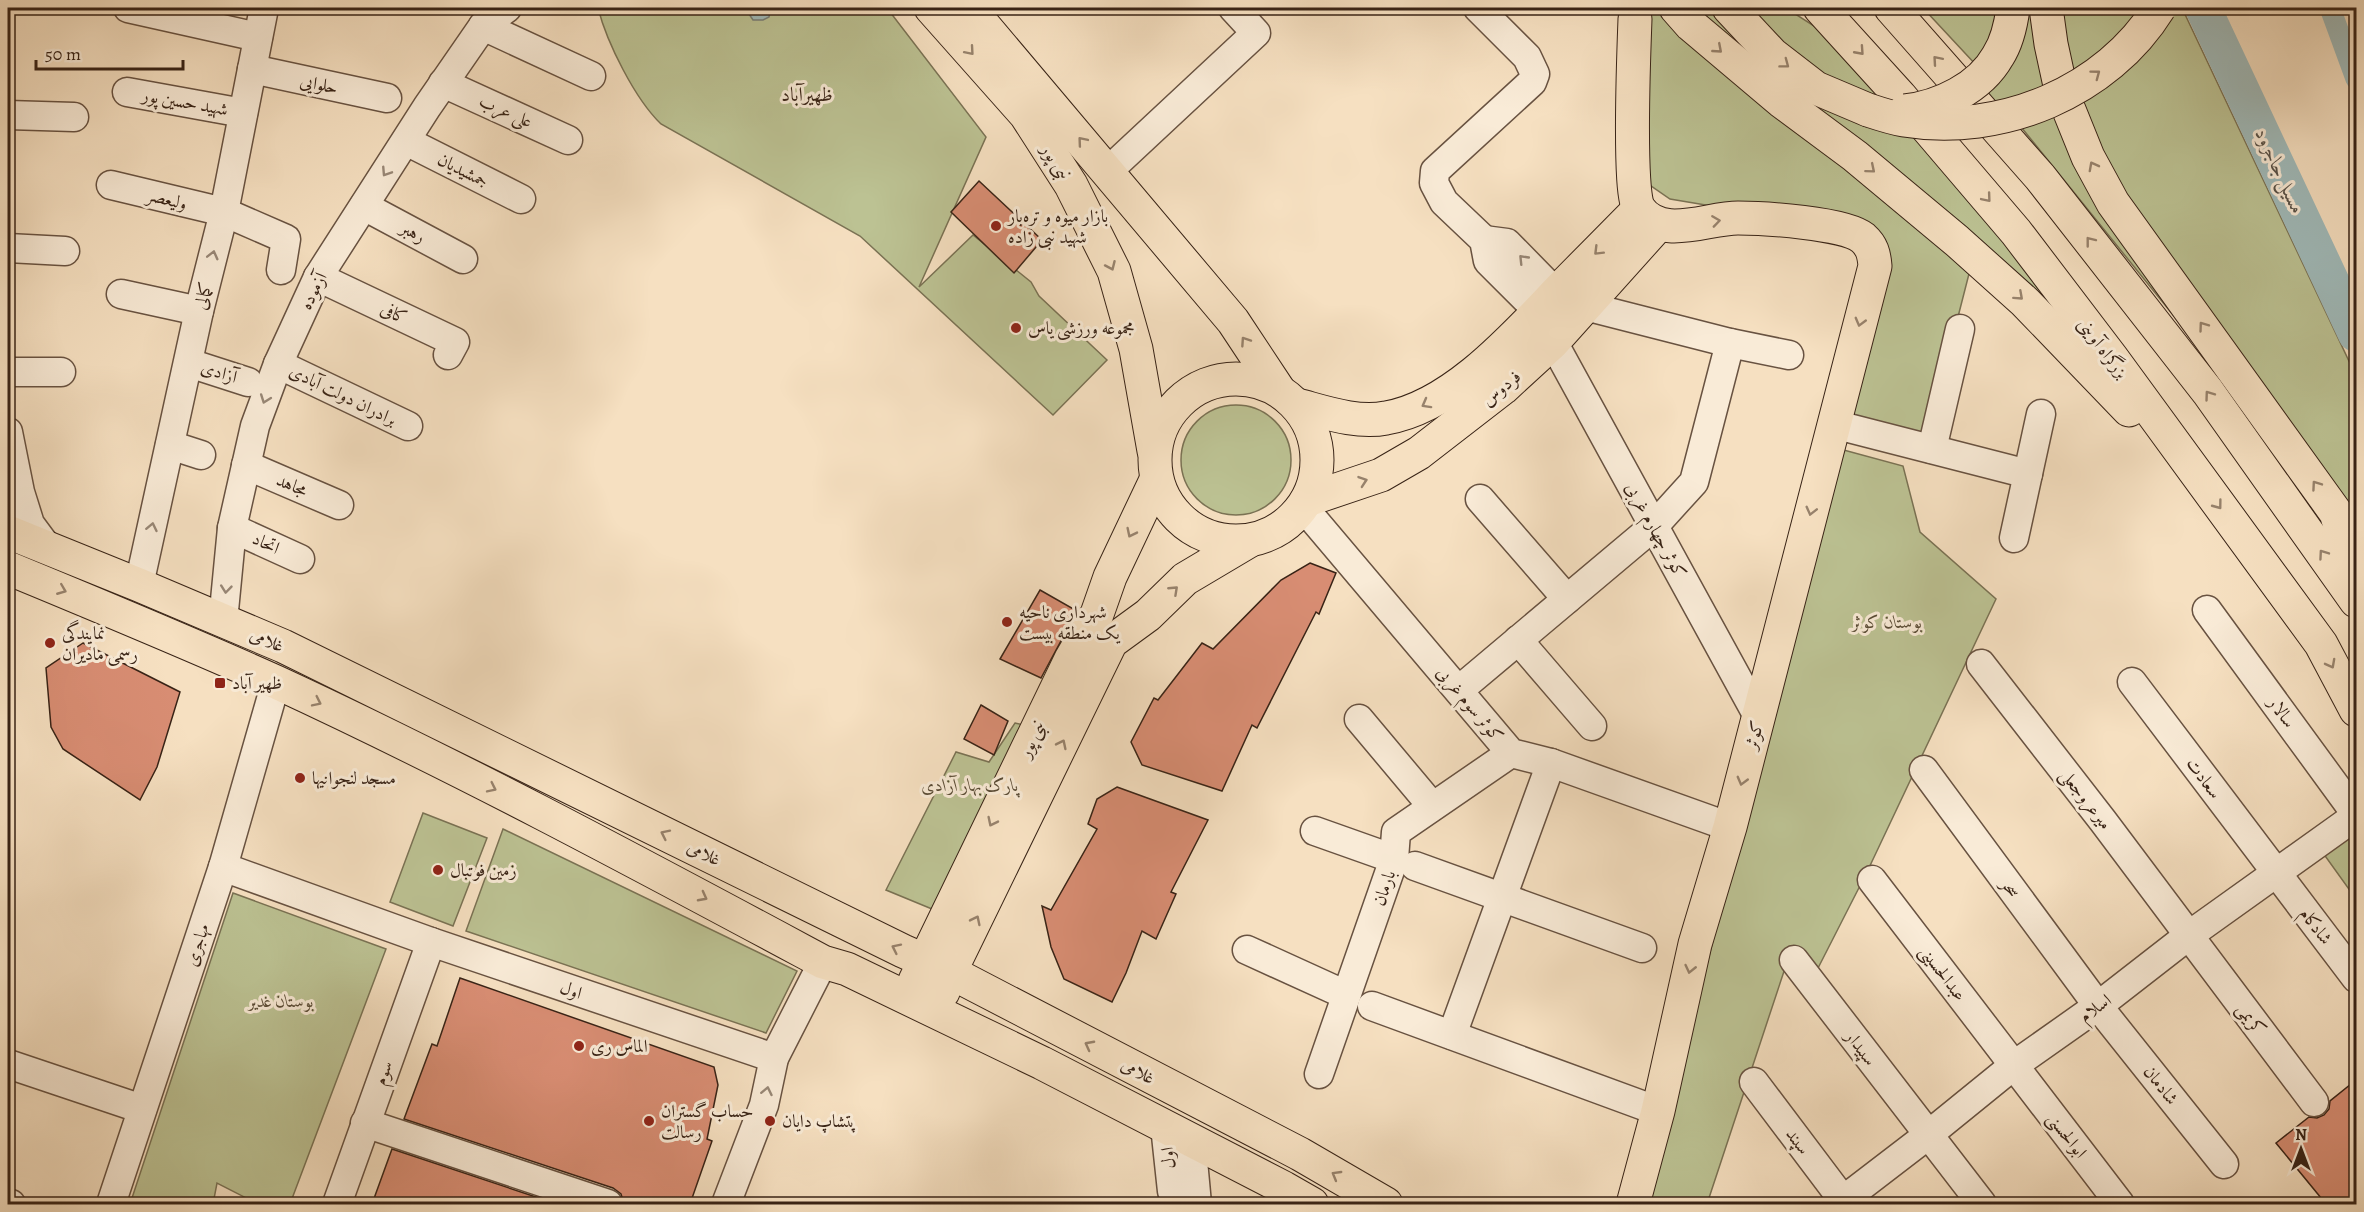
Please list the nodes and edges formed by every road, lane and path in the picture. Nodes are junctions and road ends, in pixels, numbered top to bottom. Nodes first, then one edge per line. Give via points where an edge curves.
1 (128, 8) edge
2 (264, 8) edge
3 (507, 8) edge
4 (932, 8) edge
5 (969, 8) edge
6 (1233, 8) edge
7 (1478, 8) edge
8 (1676, 8) edge
9 (1729, 8) edge
10 (1820, 8) edge
11 (1891, 8) edge
12 (2013, 8) edge
13 (2046, 8) edge
14 (2159, 8) edge
15 (1635, 19) dead end
16 (483, 26) junction
17 (258, 37) junction
18 (252, 69) junction
19 (591, 76) dead end
20 (443, 83) junction
21 (127, 92) dead end
22 (387, 99) dead end
23 (1868, 110) junction
24 (243, 112) junction
25 (8, 115) edge
26 (74, 117) dead end
27 (568, 140) dead end
28 (406, 141) junction
29 (1108, 171) junction
30 (111, 185) dead end
31 (521, 199) dead end
32 (364, 206) junction
33 (224, 212) junction
34 (1648, 217) junction
35 (8, 248) edge
36 (65, 251) dead end
37 (463, 259) dead end
38 (281, 270) dead end
39 (318, 277) junction
40 (122, 294) dead end
41 (1560, 304) junction
42 (199, 311) junction
43 (1960, 329) dead end
44 (1552, 342) junction
45 (1730, 343) junction
46 (448, 356) dead end
47 (1789, 356) dead end
48 (189, 363) junction
49 (278, 364) junction
50 (8, 372) edge
51 (61, 372) dead end
52 (248, 382) dead end
53 (1287, 397) junction
54 (2041, 414) dead end
55 (1833, 424) junction
56 (408, 426) dead end
57 (8, 432) edge
58 (170, 445) junction
59 (1932, 449) junction
60 (201, 455) dead end
61 (246, 465) junction
62 (1155, 466) junction
63 (2189, 466) junction
64 (2028, 474) junction
65 (12, 475) edge
66 (1480, 499) dead end
67 (1305, 503) junction
68 (339, 505) dead end
69 (1654, 526) junction
70 (232, 528) junction
71 (8, 532) edge
72 (2014, 538) dead end
73 (1249, 541) junction
74 (47, 547) junction
75 (300, 559) dead end
76 (8, 568) edge
77 (2356, 576) edge
78 (139, 585) junction
79 (1567, 599) junction
80 (2356, 601) edge
81 (2207, 610) dead end
82 (222, 621) junction
83 (1518, 640) junction
84 (1981, 664) dead end
85 (276, 682) junction
86 (2132, 682) dead end
87 (1459, 690) junction
88 (2356, 710) edge
89 (1759, 718) junction
90 (1359, 719) dead end
91 (1592, 726) dead end
92 (1511, 753) junction
93 (1551, 763) junction
94 (1924, 770) dead end
95 (1432, 806) junction
96 (2356, 815) edge
97 (1730, 827) junction
98 (1315, 831) dead end
99 (1404, 863) junction
100 (222, 867) junction
101 (2276, 874) junction
102 (1872, 880) dead end
103 (1502, 898) junction
104 (2188, 936) junction
105 (431, 942) junction
106 (1642, 948) dead end
107 (1247, 950) dead end
108 (1794, 960) dead end
109 (823, 962) junction
110 (938, 967) junction
111 (2356, 978) edge
112 (906, 998) junction
113 (1359, 1000) junction
114 (2098, 1006) junction
115 (936, 1011) junction
116 (1452, 1035) junction
117 (774, 1059) junction
118 (8, 1064) edge
119 (2013, 1066) junction
120 (1319, 1074) dead end
121 (1754, 1082) dead end
122 (2314, 1102) dead end
123 (142, 1109) junction
124 (1658, 1111) junction
125 (365, 1123) junction
126 (1178, 1132) junction
127 (1928, 1135) junction
128 (2224, 1164) dead end
129 (1172, 1191) dead end
130 (1842, 1203) edge
131 (111, 1204) edge
132 (337, 1204) edge
133 (608, 1204) edge
134 (726, 1204) edge
135 (1197, 1204) edge
136 (1312, 1204) edge
137 (1386, 1204) edge
138 (1633, 1204) edge
139 (1982, 1204) edge
140 (2120, 1204) edge

1 - 17 street
2 - 17 street, کمالی
3 - 16 street, آزموده
4 -> 62 main road, نبی پور via 1026,115 1071,185 1114,271 1136,349
29 -> 5 main road, نبی پور
6 - 29 street via 1256,33
7 - 41 street via 1527,57 1535,74 1532,82 1435,171 1434,183 1444,202 1484,240 1507,243
8 -> 63 main road via 1780,101 1855,156 2017,294 2123,405
9 -> 23 main road via 1772,54 1816,88
10 -> 63 main road, بزرگراه آوینی via 2016,232
80 -> 11 main road via 2208,392 2040,177
12 - 23 main road, bridge via 1998,57 1957,94 1922,109
77 -> 13 main road via 2336,513 2113,203 2088,157 2064,96 2050,45
23 -> 14 main road, bridge via 1903,120 1943,123 1999,118 2040,106 2111,62 2142,32
15 - 34 main road via 1634,174 1636,202
16 - 19 street
16 - 20 street, آزموده
17 - 18 street, کمالی
18 - 22 street, حلوایی
18 - 24 street, کمالی
20 - 27 street, علی عرب
20 - 28 street, آزموده
21 - 24 street, شهید حسین پور
24 - 33 street, کمالی
25 - 26 street
28 - 31 street, جمشیدیان
28 -> 32 street, آزموده
53 -> 29 main road, نبی پور via 1233,321
30 - 33 street, ولیعصر
32 - 37 street, رهبر
32 - 39 street, آزموده
33 - 38 street, ولیعصر via 286,239
42 -> 33 street, کمالی
34 - 41 main road, فردوس
34 -> 55 main road, کوثر via 1677,226 1736,218 1797,222 1862,237 1874,251 1875,266
35 - 36 street
39 - 46 street, کافی via 455,342
39 - 49 street, آزموده
40 - 42 street
41 - 44 main road, فردوس
41 - 45 street
41 -> 53 main road, فردوس via 1445,393 1410,412 1384,419 1356,418
42 - 48 street, کمالی
43 - 59 street
67 -> 44 main road, فردوس via 1381,475 1419,453 1503,388
44 - 69 street, کوثر چهارم غربی
45 - 47 street
45 - 69 street via 1694,482
48 - 52 street, آزادی
48 - 58 street, کمالی
49 - 56 street, برادران دولت آبادی
49 -> 61 street, آزموده via 255,426
50 - 51 street
53 - 62 main road via 1256,381 1233,378 1210,382 1189,392 1172,408 1160,428
53 - 67 main road via 1311,426 1317,451 1316,476
54 - 64 street
55 - 59 street
55 -> 89 main road, کوثر
57 - 65 street
58 - 60 street
78 -> 58 street, کمالی
59 - 64 street
61 - 68 street, مجاهد
61 - 70 street, آزموده
62 - 73 main road via 1166,502 1181,521 1201,534 1224,541
62 -> 110 main road, نبی پور via 1097,614 1071,658
63 -> 88 main road, بزرگراه آوینی via 2321,644
64 - 72 street
65 - 74 street via 30,524
66 - 79 street
67 - 73 main road via 1288,523
67 - 87 street, کوثر سوم غربی
69 - 79 street
69 - 89 street, کوثر چهارم غربی
70 - 75 street, اتحاد
70 -> 82 street, آزموده
71 - 74 main road, غلامی
110 -> 73 main road, نبی پور via 1111,642 1148,615 1185,579
74 - 78 main road, غلامی
76 -> 85 main road, غلامی
78 - 82 main road, غلامی
79 - 83 street
81 - 96 street, سالار
110 -> 82 main road, غلامی via 283,646
83 - 87 street
83 - 91 street
84 - 104 street, میرعروجعلی
85 - 100 street, مهاجری
85 -> 109 main road, غلامی via 579,831
86 - 101 street, سعادت
87 - 92 street, کوثر سوم غربی
89 -> 97 main road, کوثر
90 - 95 street
92 - 93 street, کوثر سوم غربی
92 - 95 street, بارمان
93 - 97 street, کوثر سوم غربی
93 - 103 street
94 - 114 street, سحر
95 - 99 street, بارمان via 1396,832
96 - 101 street, اسلام
97 -> 124 main road, کوثر via 1695,944
98 - 99 street
99 - 103 street
99 - 113 street, بارمان
100 - 105 street, اول
100 - 123 street, مهاجری
101 - 104 street, اسلام
101 - 111 street, شادکام
102 - 119 street, عبدالحسینی
103 - 106 street
103 - 116 street
104 - 114 street, اسلام
104 - 122 street, کریمی
105 - 117 street, اول
105 - 125 street, سوم
107 - 113 street
108 - 127 street, سپیدار
109 - 112 main road, غلامی via 847,969
109 - 117 street
110 - 112 main road, نبی پور
110 - 115 main road
137 -> 110 main road, غلامی via 1300,1154
112 - 115 main road, غلامی
113 - 116 street
113 - 120 street, بارمان
114 - 119 street, اسلام
114 - 128 street, شادمان
115 - 126 main road, غلامی
116 - 124 street
134 -> 117 street via 764,1105
118 - 123 street
119 - 127 street, اسلام
119 - 140 street, ابوالحسنی
121 - 130 street, سپند
123 - 131 street, مهاجری
124 - 138 main road, کوثر
125 - 132 street, سوم
125 - 133 street
126 - 129 street, اول
126 - 135 street
126 - 136 main road, غلامی
127 - 130 street, اسلام
127 - 139 street, سپیدار

